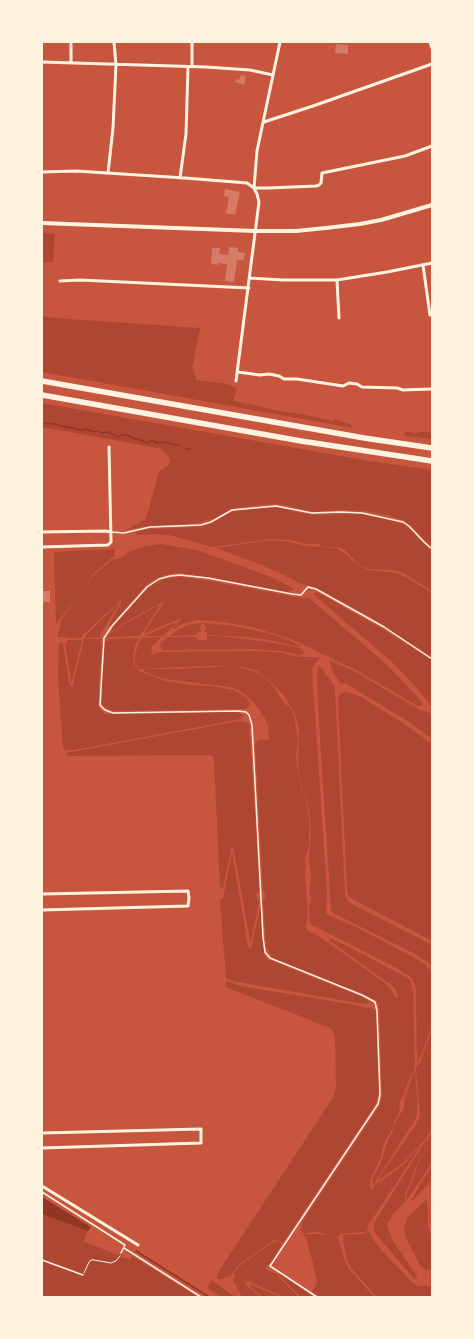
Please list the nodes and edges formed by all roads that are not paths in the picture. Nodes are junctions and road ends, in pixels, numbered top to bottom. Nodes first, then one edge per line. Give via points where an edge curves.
1 (71, 42) edge
2 (114, 42) edge
3 (192, 42) edge
4 (280, 42) edge
5 (430, 42) edge
6 (432, 48) edge
7 (42, 62) edge
8 (71, 63) junction
9 (432, 64) edge
10 (116, 65) junction
11 (190, 67) junction
12 (273, 75) junction
13 (264, 122) junction
14 (432, 146) edge
15 (42, 172) edge
16 (108, 173) junction
17 (180, 178) junction
18 (254, 188) junction
19 (432, 205) edge
20 (42, 223) edge
21 (255, 231) junction
22 (432, 263) edge
23 (423, 265) junction
24 (250, 278) junction
25 (337, 280) junction
26 (60, 281) dead end
27 (248, 288) junction
28 (430, 315) dead end
29 (338, 318) dead end
30 (238, 372) junction
31 (42, 381) edge
32 (236, 381) dead end
33 (432, 389) edge
34 (42, 395) edge
35 (109, 446) dead end
36 (432, 448) edge
37 (432, 460) edge
38 (42, 532) edge
39 (111, 532) junction
40 (42, 547) edge
41 (432, 548) edge
42 (432, 659) edge
43 (42, 894) edge
44 (42, 910) edge
45 (42, 1133) edge
46 (42, 1148) edge
47 (42, 1186) edge
48 (42, 1192) edge
49 (138, 1245) dead end
50 (124, 1248) junction
51 (121, 1253) road end
52 (42, 1260) edge
53 (83, 1275) road end
54 (201, 1297) edge
55 (317, 1297) edge

1 - 8 street
2 - 10 street
3 - 11 street
4 - 12 street
5 - 6 street
7 - 8 street
8 - 10 street
9 - 13 street
10 - 11 street
10 - 16 street
11 - 12 street via 250,70
11 - 17 street via 186,134
12 - 13 street
13 - 18 street via 257,151
14 - 18 street via 405,156 322,173 320,185
15 - 16 street
16 - 17 street
17 - 18 street via 246,183
18 - 21 street via 259,202
19 - 21 main road via 360,224
20 - 21 main road
21 - 24 street
22 - 23 street
23 - 25 street
23 - 28 street
24 - 25 street
24 - 27 street
25 - 29 street
26 - 27 street
27 - 30 street
30 - 32 street
30 - 33 street via 269,374 284,379 343,386 349,383 362,387 403,390
31 - 36 highway
34 - 37 highway
35 - 39 street
38 - 39 street
39 - 40 street via 112,542 108,545
39 - 41 lane via 124,533 150,527 201,525 232,510 276,506 312,513 362,513 403,522
42 - 55 lane via 384,627 316,589 308,587 301,595 180,575 159,579 147,587 104,638 100,705 106,710 113,713 238,711 249,715 252,725 265,952 270,958 375,1002 380,1095 378,1104 270,1266
43 - 44 street via 188,891 189,898 188,906
45 - 46 street via 201,1129 201,1143
47 - 49 street
48 - 50 lane via 125,1245
50 - 51 lane
50 - 54 lane
52 - 53 lane

